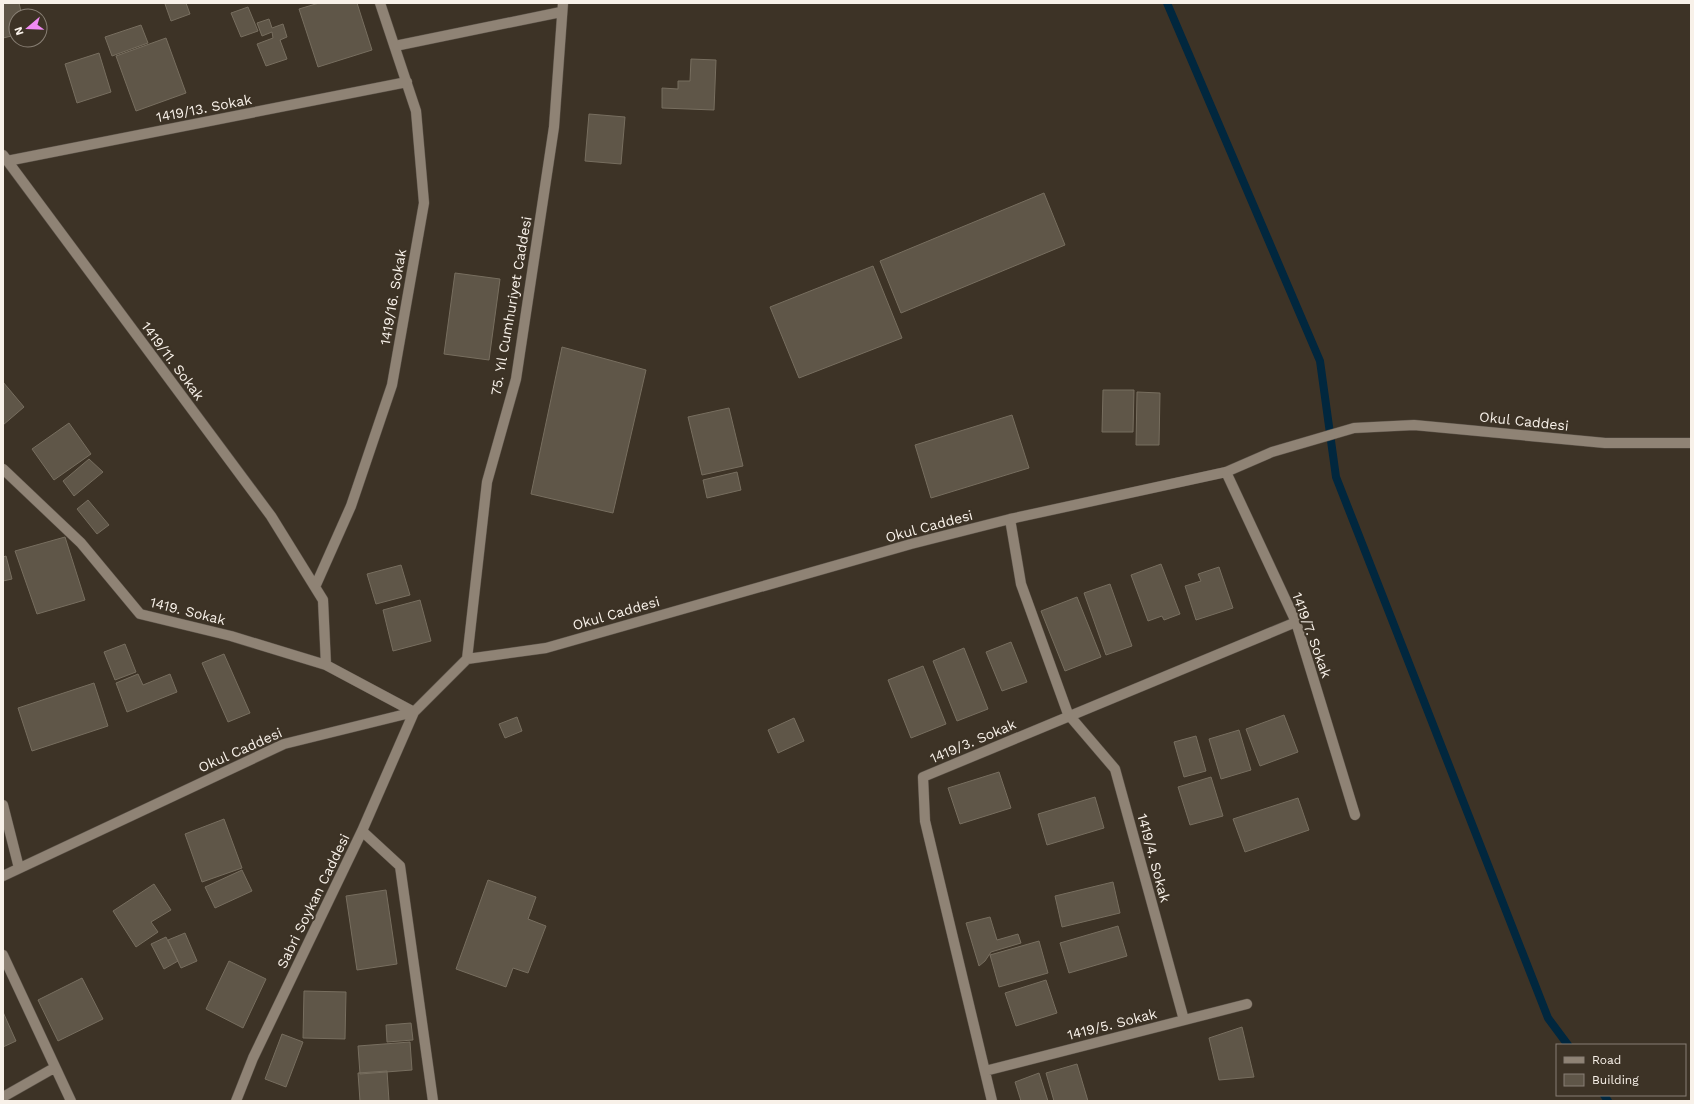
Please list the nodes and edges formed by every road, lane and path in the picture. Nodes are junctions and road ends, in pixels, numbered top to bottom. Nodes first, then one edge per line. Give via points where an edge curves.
1 (380, 3) edge
2 (562, 8) edge
3 (395, 46) junction
4 (407, 82) junction
5 (5, 158) edge
6 (1691, 443) edge
7 (3, 469) edge
8 (1226, 472) junction
9 (1010, 519) junction
10 (315, 587) junction
11 (1296, 622) junction
12 (467, 659) junction
13 (326, 665) junction
14 (414, 712) junction
15 (1071, 716) junction
16 (3, 805) edge
17 (1355, 815) dead end
18 (362, 831) junction
19 (19, 868) junction
20 (3, 876) edge
21 (3, 955) edge
22 (1246, 1004) dead end
23 (1184, 1020) junction
24 (54, 1068) junction
25 (985, 1071) junction
26 (3, 1097) edge
27 (71, 1101) edge
28 (236, 1101) edge
29 (433, 1101) edge
30 (992, 1101) edge

1 - 3 street, 1419/16. Sokak
2 - 3 street
2 - 12 street, 75. Yıl Cumhuriyet Caddesi via 554,127 516,379 487,482
3 - 4 street, 1419/16. Sokak
4 - 5 street, 1419/13. Sokak
4 - 10 street, 1419/16. Sokak via 416,111 424,203 392,384 351,506
5 - 10 street, 1419/11. Sokak via 271,516
6 - 8 street, Okul Caddesi via 1605,443 1414,424 1354,428 1272,452
7 - 13 street, 1419. Sokak via 81,544 140,614 231,636
8 - 9 street, Okul Caddesi
8 - 11 street, 1419/7. Sokak
9 - 12 street, Okul Caddesi via 910,544 546,648
9 - 15 street, 1419/4. Sokak via 1021,584
10 - 13 street, 1419/11. Sokak via 323,600
11 - 15 street, 1419/3. Sokak
11 - 17 street, 1419/7. Sokak
12 - 14 street
13 - 14 street, 1419. Sokak
14 - 18 street, Sabri Soykan Caddesi
14 - 19 street, Okul Caddesi via 284,744
15 - 23 street, 1419/4. Sokak via 1115,769
15 - 25 street, 1419/3. Sokak via 923,777 925,821
16 - 19 street
18 - 28 street, Sabri Soykan Caddesi via 253,1058
18 - 29 street via 400,866
19 - 20 street, Okul Caddesi
21 - 24 street
22 - 23 street, 1419/5. Sokak
23 - 25 street, 1419/5. Sokak
24 - 26 street
24 - 27 street
25 - 30 street, 1419/3. Sokak

